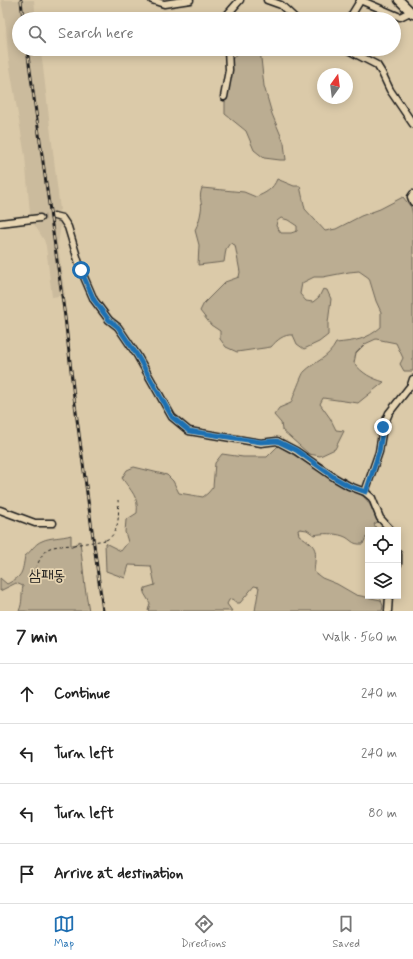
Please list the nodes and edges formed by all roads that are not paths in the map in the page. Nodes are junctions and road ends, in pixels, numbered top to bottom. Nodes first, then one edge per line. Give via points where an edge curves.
1 (152, 0) edge
2 (190, 0) edge
3 (240, 0) edge
4 (267, 0) edge
5 (399, 0) edge
6 (360, 1) edge
7 (230, 12) edge
8 (288, 12) edge
9 (354, 12) edge
10 (388, 12) edge
11 (411, 13) edge
12 (401, 17) edge
13 (228, 56) edge
14 (360, 56) edge
15 (224, 97) dead end
16 (413, 124) edge
17 (413, 194) edge
18 (413, 202) edge
19 (54, 216) dead end
20 (40, 218) tunnel mouth
21 (0, 223) edge
22 (413, 379) edge
23 (366, 492) junction
24 (0, 510) edge
25 (53, 523) dead end
26 (388, 527) edge
27 (389, 599) edge
28 (388, 611) edge

1 - 2 street via 164,4
3 - 7 street
4 - 8 street via 281,5
5 - 11 main road
6 - 9 street
6 - 10 street
11 - 12 street
13 - 15 street via 229,70
14 - 16 street via 377,65
17 - 18 street
19 - 23 street via 62,218 68,227 81,270 94,300 109,320 118,327 137,355 172,417 189,431 261,442 277,441 296,450 335,478
20 - 21 street
22 - 23 street via 389,413 383,427 379,452
23 - 26 street via 372,498 380,518
24 - 25 street via 35,523
27 - 28 street

